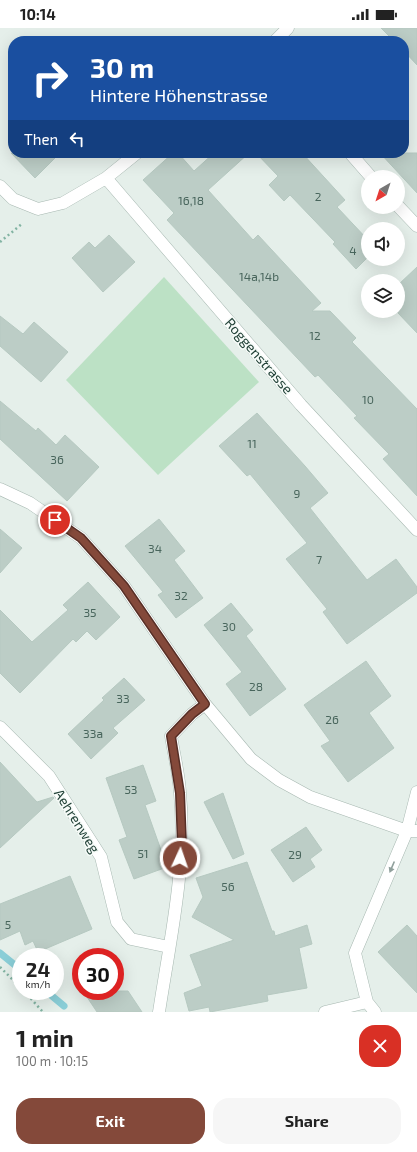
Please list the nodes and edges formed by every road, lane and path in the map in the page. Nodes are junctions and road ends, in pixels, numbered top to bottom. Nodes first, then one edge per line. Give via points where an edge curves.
1 (131, 158) edge
2 (354, 158) edge
3 (365, 170) edge
4 (106, 178) junction
5 (0, 186) edge
6 (405, 213) edge
7 (417, 226) edge
8 (15, 230) dead end
9 (0, 242) edge
10 (0, 489) edge
11 (417, 530) edge
12 (205, 704) junction
13 (0, 727) edge
14 (417, 792) edge
15 (412, 831) edge
16 (169, 946) junction
17 (0, 967) edge
18 (12, 979) edge
19 (32, 1000) edge
20 (367, 1002) junction
21 (43, 1012) edge
22 (159, 1012) edge
23 (325, 1012) edge
24 (375, 1012) edge

1 - 4 street
2 - 3 street
4 - 5 street via 63,203 38,209 13,199
4 - 11 street, Roggenstrasse via 301,405
6 - 7 street
8 - 9 path
10 - 12 street via 30,503 81,538 124,586
12 - 15 street via 251,759 279,780 310,797
12 - 16 street via 171,736 180,793 182,845
13 - 16 street, Aehrenweg via 49,776 101,857 117,922 131,938
14 - 15 street
15 -> 20 street via 355,953
16 - 22 street
17 - 18 path
19 - 21 path
20 - 23 street
20 - 24 street

